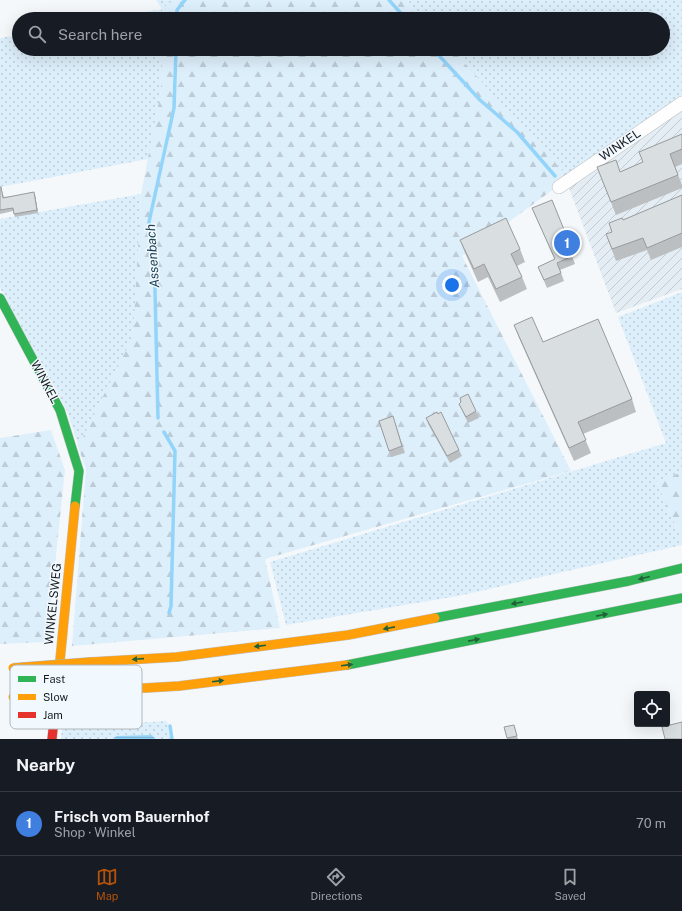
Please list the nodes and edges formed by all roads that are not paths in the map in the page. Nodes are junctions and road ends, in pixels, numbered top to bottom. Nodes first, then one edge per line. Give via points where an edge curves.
1 (682, 103) edge
2 (558, 187) dead end
3 (0, 298) edge
4 (79, 471) joint
5 (682, 568) edge
6 (682, 598) edge
7 (50, 665) edge
8 (59, 665) edge
9 (142, 689) edge
10 (53, 729) edge
11 (52, 739) edge

1 - 2 street, WINKEL
3 - 4 main road, WINKEL via 60,410
4 - 8 main road, WINKELSWEG
5 -> 7 main road, bridge via 630,581 348,635 177,657
9 -> 6 main road, bridge via 354,664
10 - 11 main road, WINKELSWEG

